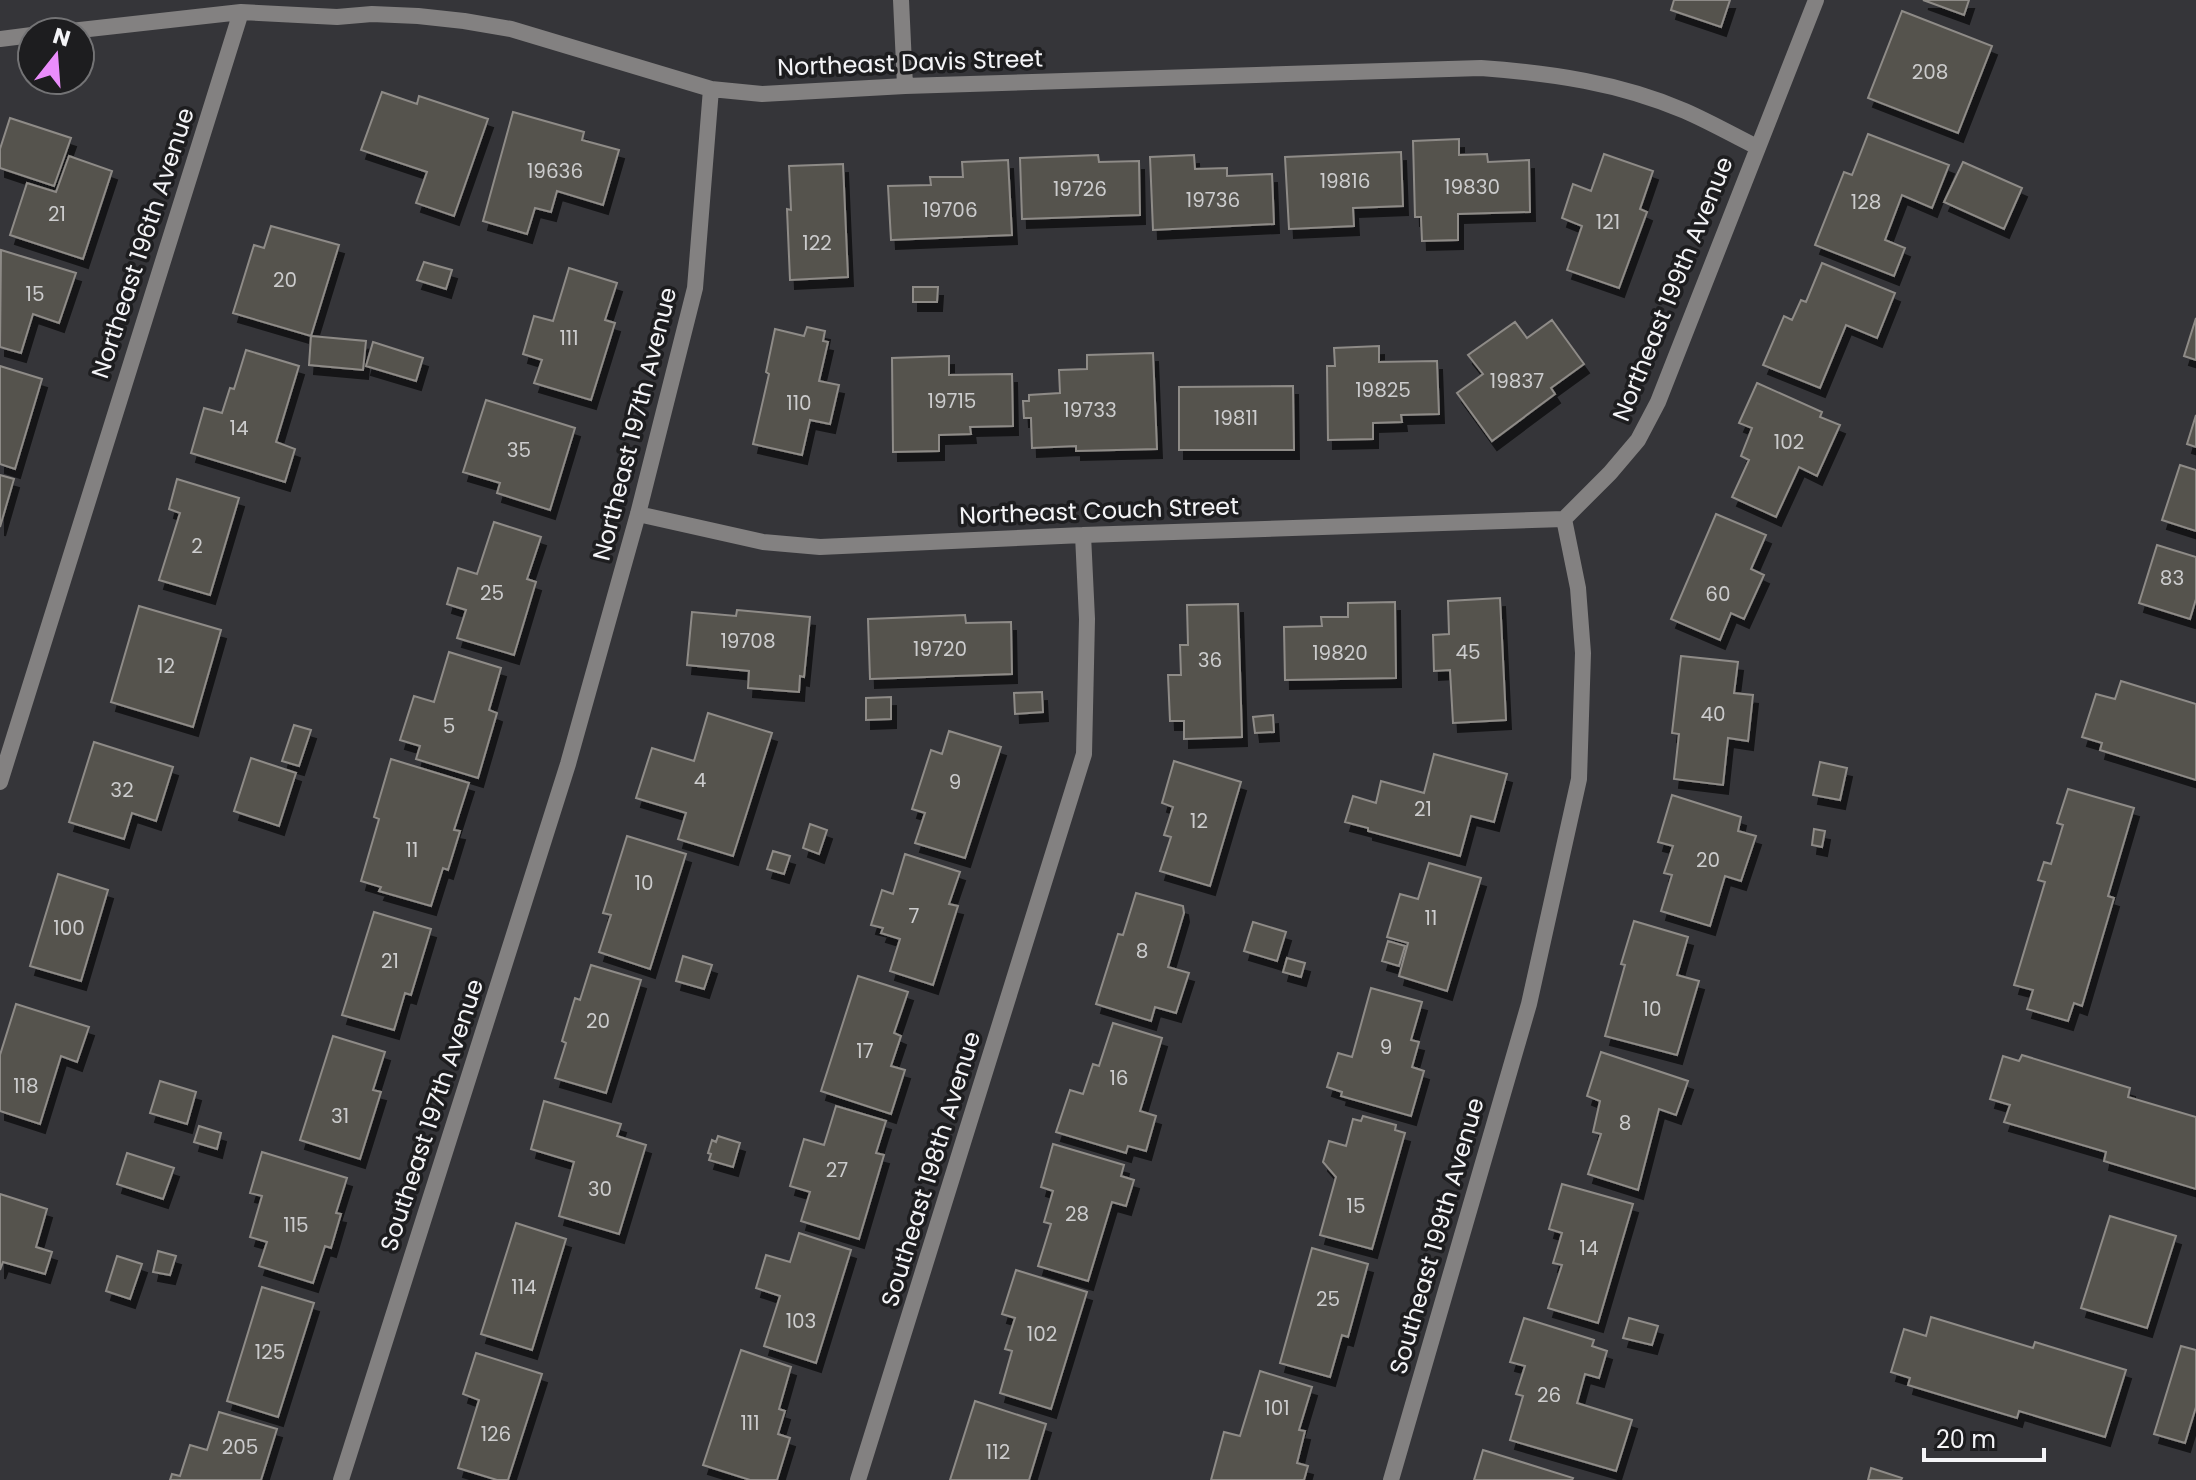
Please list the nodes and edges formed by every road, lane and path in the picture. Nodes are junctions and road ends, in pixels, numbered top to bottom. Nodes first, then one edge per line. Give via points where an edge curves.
1 (901, 0) edge
2 (1816, 0) edge
3 (241, 12) junction
4 (96, 28) edge
5 (905, 86) junction
6 (711, 89) junction
7 (1757, 147) junction
8 (638, 514) junction
9 (1564, 519) junction
10 (1083, 535) junction
11 (568, 764) joint
12 (0, 782) edge
13 (341, 1480) edge
14 (858, 1480) edge
15 (1391, 1480) edge

1 - 5 street
2 - 7 street, Northeast 199th Avenue
3 - 4 street, Northeast Davis Street
3 - 6 street, Northeast Davis Street via 464,21 511,29
3 - 12 street, Northeast 196th Avenue
5 - 6 street, Northeast Davis Street via 762,94
5 - 7 street, Northeast Davis Street via 1481,68 1585,80 1636,93
6 - 8 street, Northeast 197th Avenue via 695,288
7 - 9 street, Northeast 199th Avenue via 1658,402 1638,440
8 - 10 street, Northeast Couch Street via 763,542 820,547
8 - 11 street, Northeast 197th Avenue
9 - 10 street, Northeast Couch Street
9 - 15 street, Southeast 199th Avenue via 1578,588 1583,653 1579,779 1529,1004
10 - 14 street, Southeast 198th Avenue via 1084,754
11 - 13 street, Southeast 197th Avenue

